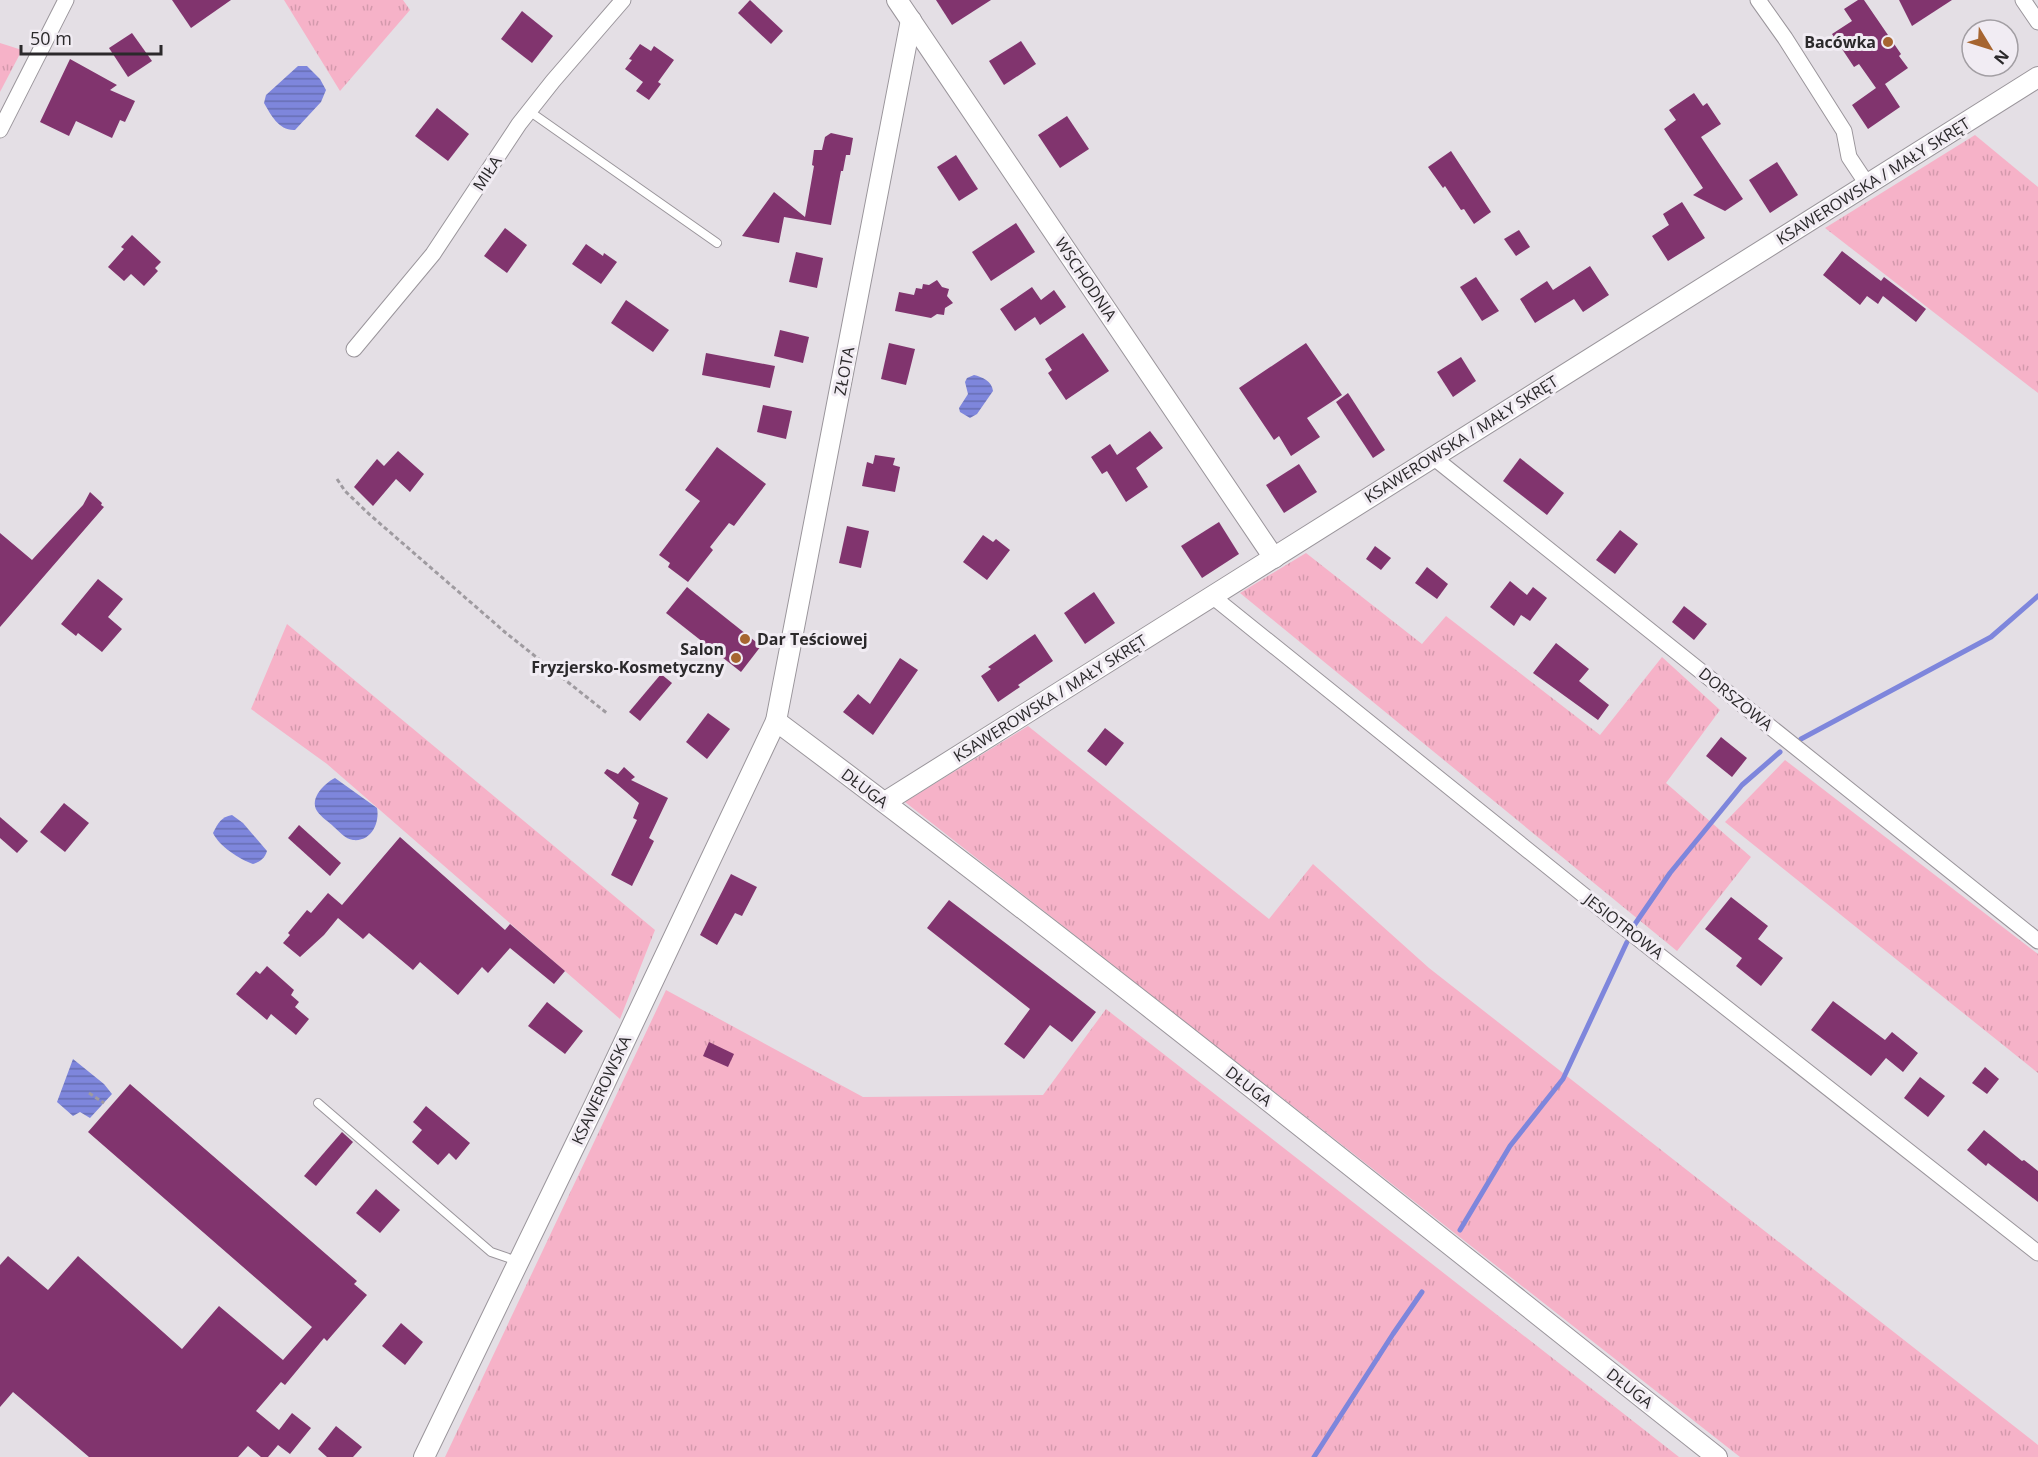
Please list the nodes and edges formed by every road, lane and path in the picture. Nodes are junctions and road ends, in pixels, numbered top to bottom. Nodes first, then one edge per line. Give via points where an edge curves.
1 (66, 0) edge
2 (622, 0) edge
3 (897, 0) edge
4 (1758, 0) edge
5 (2023, 0) edge
6 (911, 20) junction
7 (2038, 22) edge
8 (2038, 77) edge
9 (530, 111) junction
10 (1, 127) edge
11 (1867, 184) junction
12 (717, 243) dead end
13 (354, 349) dead end
14 (1433, 457) junction
15 (337, 479) dead end
16 (1274, 558) junction
17 (1212, 596) junction
18 (608, 714) dead end
19 (776, 721) junction
20 (885, 802) junction
21 (2038, 941) edge
22 (89, 1093) dead end
23 (318, 1102) dead end
24 (104, 1103) dead end
25 (2038, 1253) edge
26 (519, 1262) junction
27 (424, 1457) edge
28 (1717, 1457) edge

1 - 10 street
2 - 9 street, MIŁA
3 - 6 street, WSCHODNIA
4 - 11 street via 1844,130 1849,157
5 - 7 street
6 - 16 street, WSCHODNIA
6 - 19 street, ZŁOTA
8 - 11 street, KSAWEROWSKA / MAŁY SKRĘT
9 - 12 lane
9 - 13 street, MIŁA via 433,254
11 - 14 street, KSAWEROWSKA / MAŁY SKRĘT
14 - 16 street, KSAWEROWSKA / MAŁY SKRĘT
14 - 21 street, DORSZOWA
15 - 18 path via 369,514 506,633
16 - 17 street, KSAWEROWSKA / MAŁY SKRĘT
17 - 20 street, KSAWEROWSKA / MAŁY SKRĘT
17 - 25 street, JESIOTROWA via 1617,922
19 - 20 street, DŁUGA
19 - 26 street, KSAWEROWSKA
20 - 28 street, DŁUGA
22 - 24 path
23 - 26 lane via 491,1252
26 - 27 street, KSAWEROWSKA

